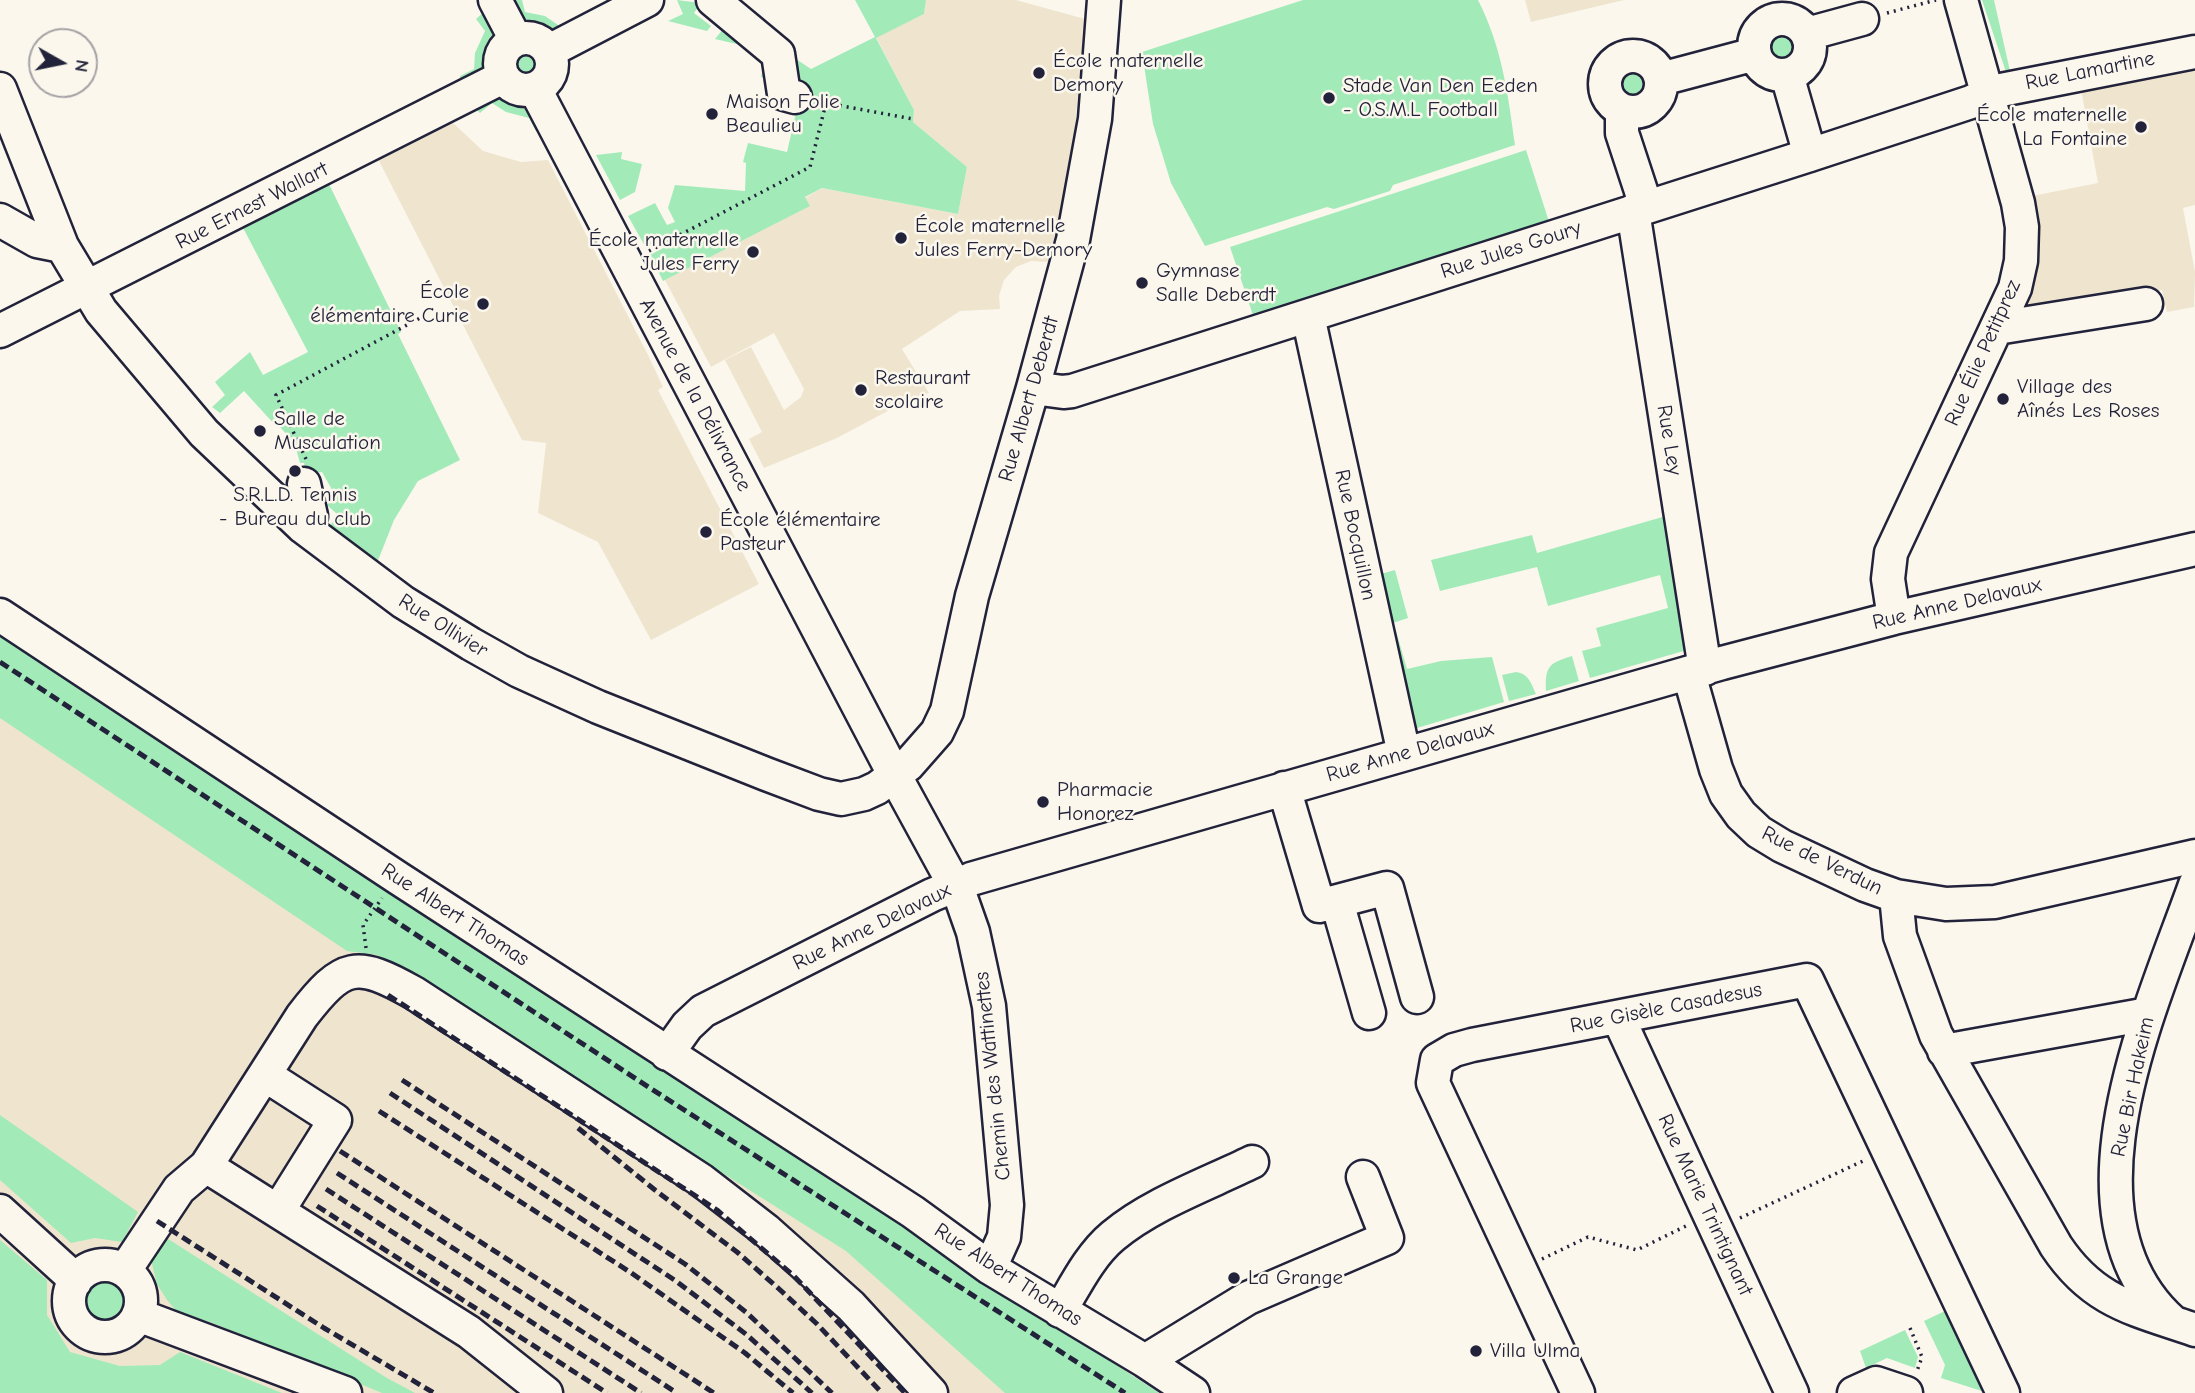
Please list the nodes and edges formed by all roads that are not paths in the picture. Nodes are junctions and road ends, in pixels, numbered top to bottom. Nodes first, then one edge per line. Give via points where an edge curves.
1 (495, 0) edge
2 (647, 0) edge
3 (713, 0) edge
4 (1104, 0) edge
5 (1961, 0) edge
6 (1872, 16) road end
7 (1807, 34) junction
8 (516, 40) junction
9 (549, 51) junction
10 (2195, 52) edge
11 (1755, 54) junction
12 (1787, 75) junction
13 (503, 77) junction
14 (1661, 79) junction
15 (0, 89) edge
16 (535, 89) junction
17 (1987, 94) junction
18 (794, 97) road end
19 (1622, 110) junction
20 (1810, 155) junction
21 (1639, 208) junction
22 (0, 220) edge
23 (62, 246) junction
24 (86, 289) junction
25 (2146, 304) dead end
26 (1308, 316) junction
27 (1997, 328) junction
28 (0, 331) edge
29 (1033, 388) junction
30 (304, 484) road end
31 (303, 527) junction
32 (2195, 550) edge
33 (0, 615) edge
34 (1894, 618) junction
35 (1697, 671) junction
36 (1404, 754) junction
37 (895, 776) junction
38 (1284, 788) junction
39 (2195, 856) edge
40 (954, 885) junction
41 (2195, 885) edge
42 (1896, 896) junction
43 (1337, 902) junction
44 (1417, 997) dead end
45 (1369, 1013) dead end
46 (2148, 1014) junction
47 (1618, 1017) junction
48 (1944, 1051) junction
49 (667, 1054) junction
50 (265, 1075) junction
51 (1252, 1162) dead end
52 (206, 1166) junction
53 (1363, 1177) dead end
54 (0, 1211) edge
55 (278, 1211) junction
56 (2123, 1241) junction
57 (994, 1261) junction
58 (2071, 1269) junction
59 (125, 1270) junction
60 (75, 1282) junction
61 (1062, 1308) junction
62 (138, 1315) junction
63 (2184, 1326) edge
64 (1145, 1360) junction
65 (1910, 1387) edge
66 (345, 1393) edge
67 (546, 1393) edge
68 (931, 1393) edge
69 (1193, 1393) edge
70 (1578, 1393) edge
71 (1792, 1393) edge
72 (1854, 1393) edge
73 (2003, 1393) edge

1 - 8 street
2 - 9 street
3 - 18 street via 778,54 784,94
4 - 29 street, Rue Albert Deberdt via 1099,88 1086,176
5 - 17 street, Rue Élie Petitprez
6 - 7 street
7 - 11 street via 1790,21 1769,23 1756,40
7 - 12 street via 1807,60
8 - 9 street via 531,38
8 - 13 street via 500,60
9 - 16 street via 548,77
10 - 17 street, Rue Lamartine
11 - 12 street via 1767,71
11 - 14 street
12 - 20 street
13 - 16 street via 514,87
13 - 24 street, Rue Ernest Wallart
14 - 19 street via 1660,94 1651,107 1637,113
14 - 19 street via 1654,65 1643,58 1629,56 1615,62 1605,88 1610,102
15 - 23 street, Rue Ollivier
16 - 37 street, Avenue de la Délivrance
17 - 20 street, Rue Jules Goury
17 - 27 street, Rue Élie Petitprez via 2022,227 2019,273
19 - 21 street, Rue Ley via 1622,133
20 - 21 street, Rue Jules Goury
21 - 26 street, Rue Jules Goury
21 - 35 street, Rue Ley
22 - 23 street via 37,241
23 - 24 street, Rue Ollivier
24 - 28 street, Rue Ernest Wallart
24 - 31 street, Rue Ollivier via 113,328 204,433
25 - 27 street
26 - 29 street, Rue Jules Goury via 1072,391
26 - 36 street, Rue Bocquillon
27 - 34 street, Rue Élie Petitprez via 1891,552 1888,579
29 - 37 street, Rue Albert Deberdt via 972,596 943,723
30 - 31 street via 311,516
31 - 37 street, Rue Ollivier via 446,630 529,676 598,707 831,797 864,794
32 - 34 street, Rue Anne Delavaux
33 - 49 street, Rue Albert Thomas
34 - 35 street, Rue Anne Delavaux
35 - 36 street, Rue Anne Delavaux
35 - 42 street, Rue de Verdun via 1716,769 1741,815 1782,846
36 - 38 street, Rue Anne Delavaux
37 - 40 street, Avenue de la Délivrance
38 - 40 street, Rue Anne Delavaux
38 - 43 street via 1319,906
39 - 42 street via 1995,902 1946,904
40 - 49 street, Rue Anne Delavaux via 703,1011
40 - 57 street, Chemin des Wattinettes via 973,932 989,1006 1007,1217
41 - 46 street, Rue Bir Hakeim
42 - 48 street, Rue de Verdun via 1905,952
43 - 44 street via 1387,888
43 - 45 street
46 - 48 street
46 - 56 street, Rue Bir Hakeim via 2133,1065 2118,1153
47 - 70 street, Rue Gisèle Casadesus via 1454,1050 1437,1060 1433,1083
47 - 71 street, Rue Marie Trintignant
47 - 73 street, Rue Gisèle Casadesus via 1807,980
48 - 58 street, Rue de Verdun
49 - 57 street, Rue Albert Thomas
50 - 52 street
50 - 55 street via 335,1120
50 - 68 street via 302,1016 334,981 352,971 385,976 701,1180 851,1306
51 - 61 street via 1142,1216 1112,1237 1090,1261
52 - 55 street
52 - 59 street via 178,1189
53 - 64 street via 1387,1238 1248,1298
54 - 60 street
55 - 67 street via 469,1332
56 - 58 street via 2101,1266 2087,1271
56 - 63 street, Rue Bir Hakeim via 2146,1294
57 - 61 street, Rue Albert Thomas
58 - 63 street, Rue de Verdun via 2117,1303
59 - 60 street via 102,1265
59 - 62 street via 140,1290
60 - 62 street via 70,1307 83,1329 108,1337 120,1334
61 - 64 street, Rue Albert Thomas
62 - 66 street
64 - 69 street, Rue Albert Thomas
65 - 72 street via 1876,1383

